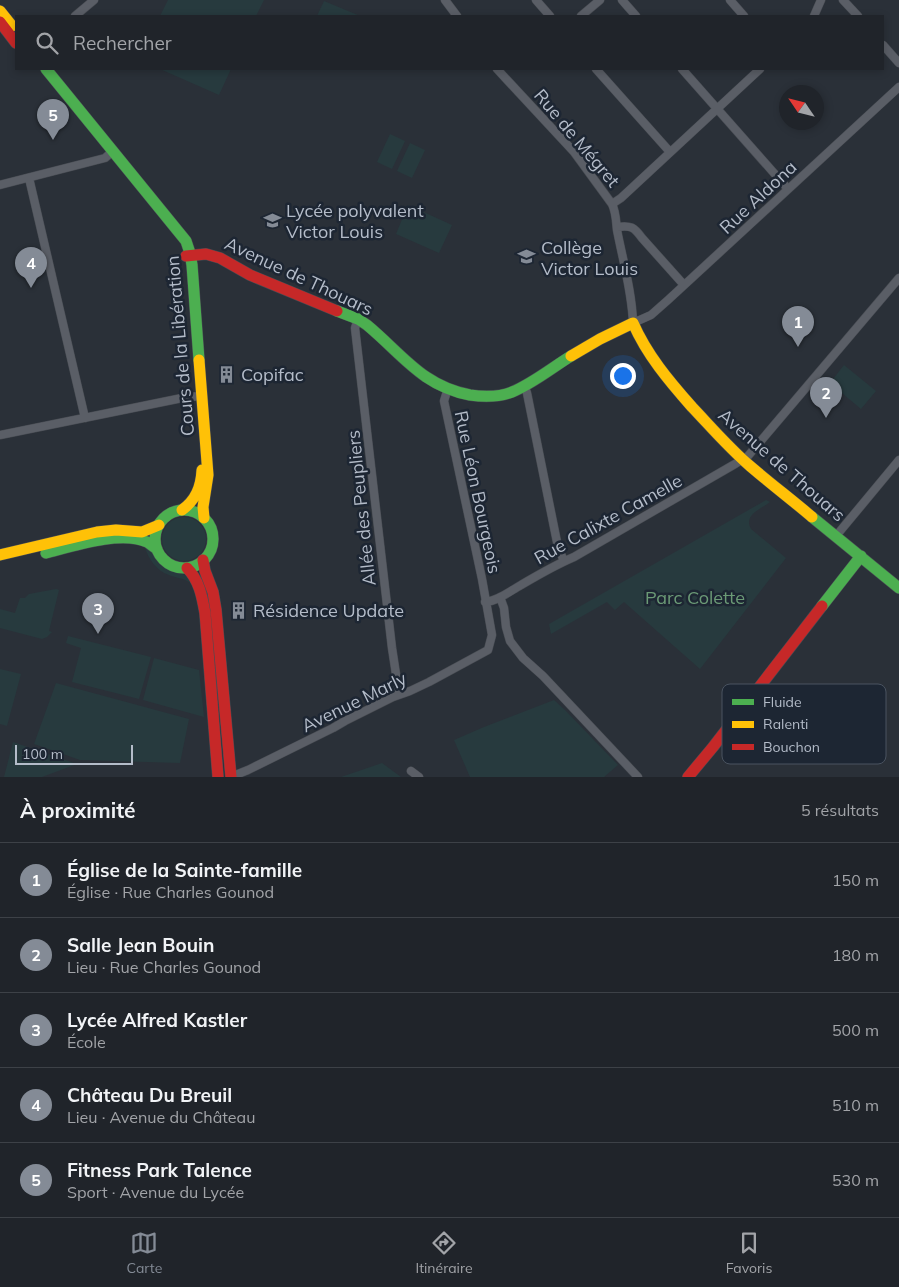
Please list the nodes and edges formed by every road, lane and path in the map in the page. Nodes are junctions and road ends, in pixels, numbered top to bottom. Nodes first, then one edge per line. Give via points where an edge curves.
1 (94, 0) edge
2 (536, 0) edge
3 (600, 0) edge
4 (622, 0) edge
5 (730, 0) edge
6 (821, 0) edge
7 (843, 0) edge
8 (448, 1) edge
9 (0, 11) edge
10 (76, 15) edge
11 (456, 15) edge
12 (549, 15) edge
13 (582, 15) edge
14 (635, 15) edge
15 (743, 15) edge
16 (814, 15) edge
17 (857, 15) edge
18 (0, 22) edge
19 (15, 31) edge
20 (15, 42) edge
21 (884, 46) edge
22 (899, 63) edge
23 (39, 70) edge
24 (47, 70) edge
25 (498, 70) edge
26 (597, 70) edge
27 (683, 70) edge
28 (759, 70) edge
29 (899, 86) edge
30 (717, 108) junction
31 (670, 152) junction
32 (111, 153) junction
33 (28, 178) junction
34 (0, 185) edge
35 (788, 190) junction
36 (612, 204) junction
37 (617, 227) junction
38 (189, 255) junction
39 (899, 278) edge
40 (684, 285) junction
41 (358, 319) junction
42 (633, 323) junction
43 (524, 385) junction
44 (448, 388) junction
45 (199, 396) junction
46 (85, 418) junction
47 (0, 435) edge
48 (744, 460) junction
49 (899, 460) edge
50 (182, 510) junction
51 (204, 518) junction
52 (159, 525) junction
53 (836, 536) junction
54 (157, 549) junction
55 (0, 555) edge
56 (861, 556) junction
57 (203, 560) junction
58 (564, 561) junction
59 (0, 563) edge
60 (187, 568) junction
61 (899, 588) edge
62 (500, 597) junction
63 (486, 602) junction
64 (488, 650) joint
65 (762, 684) edge
66 (399, 694) junction
67 (212, 696) junction
68 (722, 734) edge
69 (411, 771) dead end
70 (231, 776) edge
71 (218, 777) edge
72 (418, 777) edge
73 (638, 777) edge
74 (688, 777) edge

1 - 10 street
2 - 12 street
3 - 13 street
4 - 14 street
5 - 15 street
6 - 16 street
7 - 17 street
8 - 11 street
9 - 19 main road
18 - 20 main road
21 - 22 street
23 - 32 main road, Cours de la Libération
24 - 32 main road, Cours de la Libération
25 - 36 street, Rue de Mégret via 574,152
26 - 31 street
27 - 30 street
28 - 30 street
29 - 35 street, Rue Aldona
30 - 31 street
30 - 35 street
31 - 36 street
32 - 33 street via 102,159
32 - 38 main road, Cours de la Libération via 186,241
33 - 34 street
33 - 46 street
35 - 40 street, Rue Aldona
36 - 37 street, Rue de Mégret
37 - 40 street via 627,226 637,231
37 - 42 street, Rue de Mégret
38 - 41 main road, Avenue de Thouars via 215,255 250,275
38 - 45 main road, Cours de la Libération
39 - 48 street, Rue Calixte Camelle
40 - 42 street, Rue Aldona via 651,314
41 - 44 main road, Avenue de Thouars via 422,375
41 - 66 street, Allée des Peupliers via 355,328
42 - 43 main road, Avenue de Thouars via 598,340
42 - 48 main road, Avenue de Thouars via 638,337 666,378
43 - 44 main road, Avenue de Thouars via 494,396
43 - 58 street via 558,547
44 - 63 street, Rue Léon Bourgeois via 444,401
45 - 46 street
45 - 50 main road, Cours de la Libération via 202,474 194,500
45 - 51 main road, Cours de la Libération via 208,475 202,512
46 - 47 street
48 - 53 main road, Avenue de Thouars
48 - 58 street, Rue Calixte Camelle
49 - 53 street
50 - 51 main road
50 - 52 main road via 168,515
51 - 57 main road via 210,528 212,542
52 - 54 main road via 155,537
52 - 55 main road via 142,532 96,532
53 - 56 main road, Avenue de Thouars
54 - 59 main road via 142,541 114,538
54 - 60 main road via 169,564
56 - 61 main road, Avenue de Thouars
56 - 65 main road
57 - 60 main road
57 - 70 main road via 216,610
58 - 62 street, Rue Calixte Camelle
60 - 67 main road via 196,578 202,595
62 - 63 street, Rue Calixte Camelle
62 - 73 street via 510,641 523,658
63 - 64 street, Rue Léon Bourgeois via 492,635
64 - 66 street, Avenue Marly via 429,682
66 - 70 street, Avenue Marly
67 - 70 main road via 219,720 223,760
67 - 71 main road
68 - 74 main road
69 - 72 street

